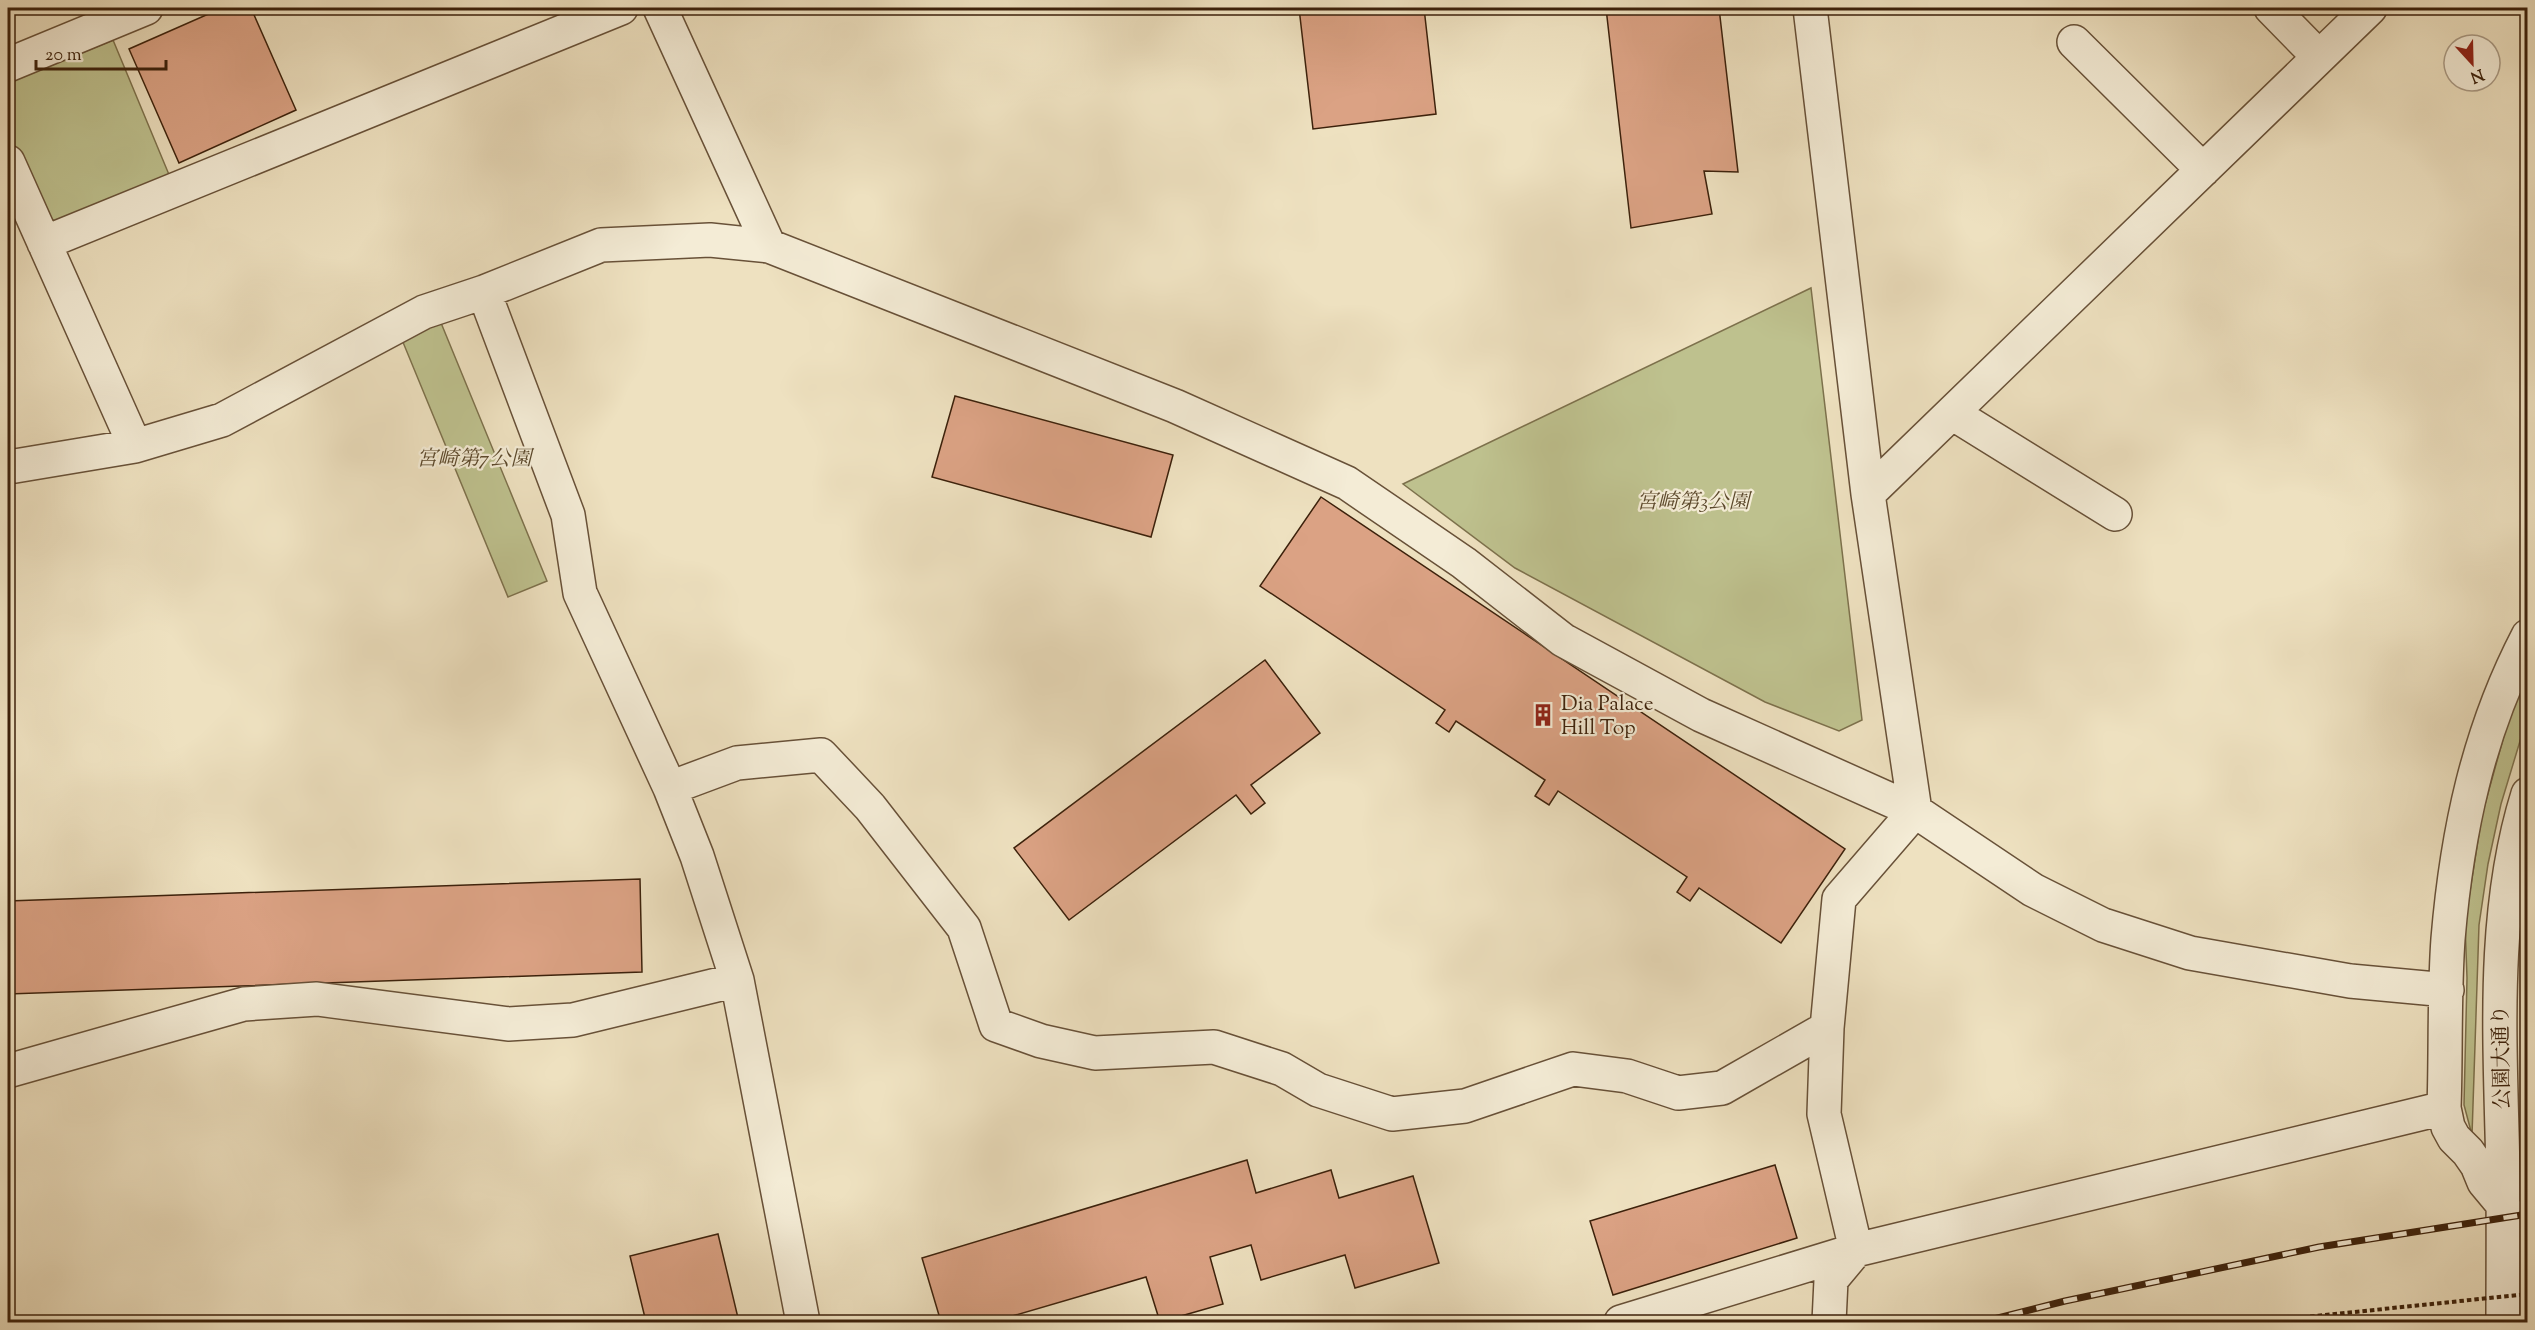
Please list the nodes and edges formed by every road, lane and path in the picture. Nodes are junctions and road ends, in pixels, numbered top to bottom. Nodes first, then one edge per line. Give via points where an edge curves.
1 (146, 8) edge
2 (621, 8) edge
3 (660, 8) edge
4 (1810, 8) edge
5 (2271, 8) edge
6 (2370, 8) edge
7 (2074, 42) dead end
8 (2319, 57) junction
9 (8, 65) edge
10 (8, 162) edge
11 (2203, 170) junction
12 (44, 243) junction
13 (769, 246) junction
14 (484, 292) junction
15 (1952, 413) junction
16 (135, 446) junction
17 (8, 465) edge
18 (1868, 494) junction
19 (2115, 514) dead end
20 (2528, 636) edge
21 (670, 788) junction
22 (2528, 794) edge
23 (1915, 811) junction
24 (737, 980) junction
25 (2447, 990) junction
26 (1827, 1028) junction
27 (8, 1071) edge
28 (2444, 1108) junction
29 (2504, 1206) junction
30 (1856, 1250) junction
31 (2528, 1294) edge
32 (2328, 1315) junction
33 (803, 1323) edge
34 (1621, 1323) edge
35 (1829, 1323) edge
36 (2258, 1323) edge
37 (2329, 1323) edge
38 (2503, 1323) edge

1 - 9 street
2 - 12 street
3 - 13 street
4 - 18 street
5 - 8 street
6 - 8 street
7 - 11 street
8 - 11 street
10 - 12 street
11 - 15 street
12 - 16 street
13 - 14 street via 710,240 602,245
13 - 23 street via 1175,406 1347,483 1464,562 1563,640 1701,715
14 - 16 street via 424,312 222,420
14 - 21 street via 568,515 580,593
15 - 18 street
15 - 19 street
16 - 17 street
18 - 23 street
20 - 25 street via 2497,699 2469,795 2457,860
21 - 24 street via 697,856
21 - 26 street via 737,763 821,755 870,807 964,928 996,1025 1041,1041 1095,1053 1215,1047 1282,1069 1318,1090 1392,1114 1465,1106 1573,1069 1627,1076 1678,1093 1722,1088
22 - 29 street, 公園大通り via 2510,864 2500,969
23 - 25 street via 2033,890 2103,925 2190,953 2350,981
23 - 26 street via 1839,899
24 - 27 street via 573,1020 508,1024 317,999 244,1004
24 - 33 street
25 - 28 street
26 - 30 street via 1824,1114
28 - 29 street via 2454,1138
28 - 30 street
29 - 38 street, 公園大通り
30 - 34 street
30 - 35 street via 1831,1280
31 - 32 path, bridge
32 - 36 path, bridge
32 - 37 path, bridge

